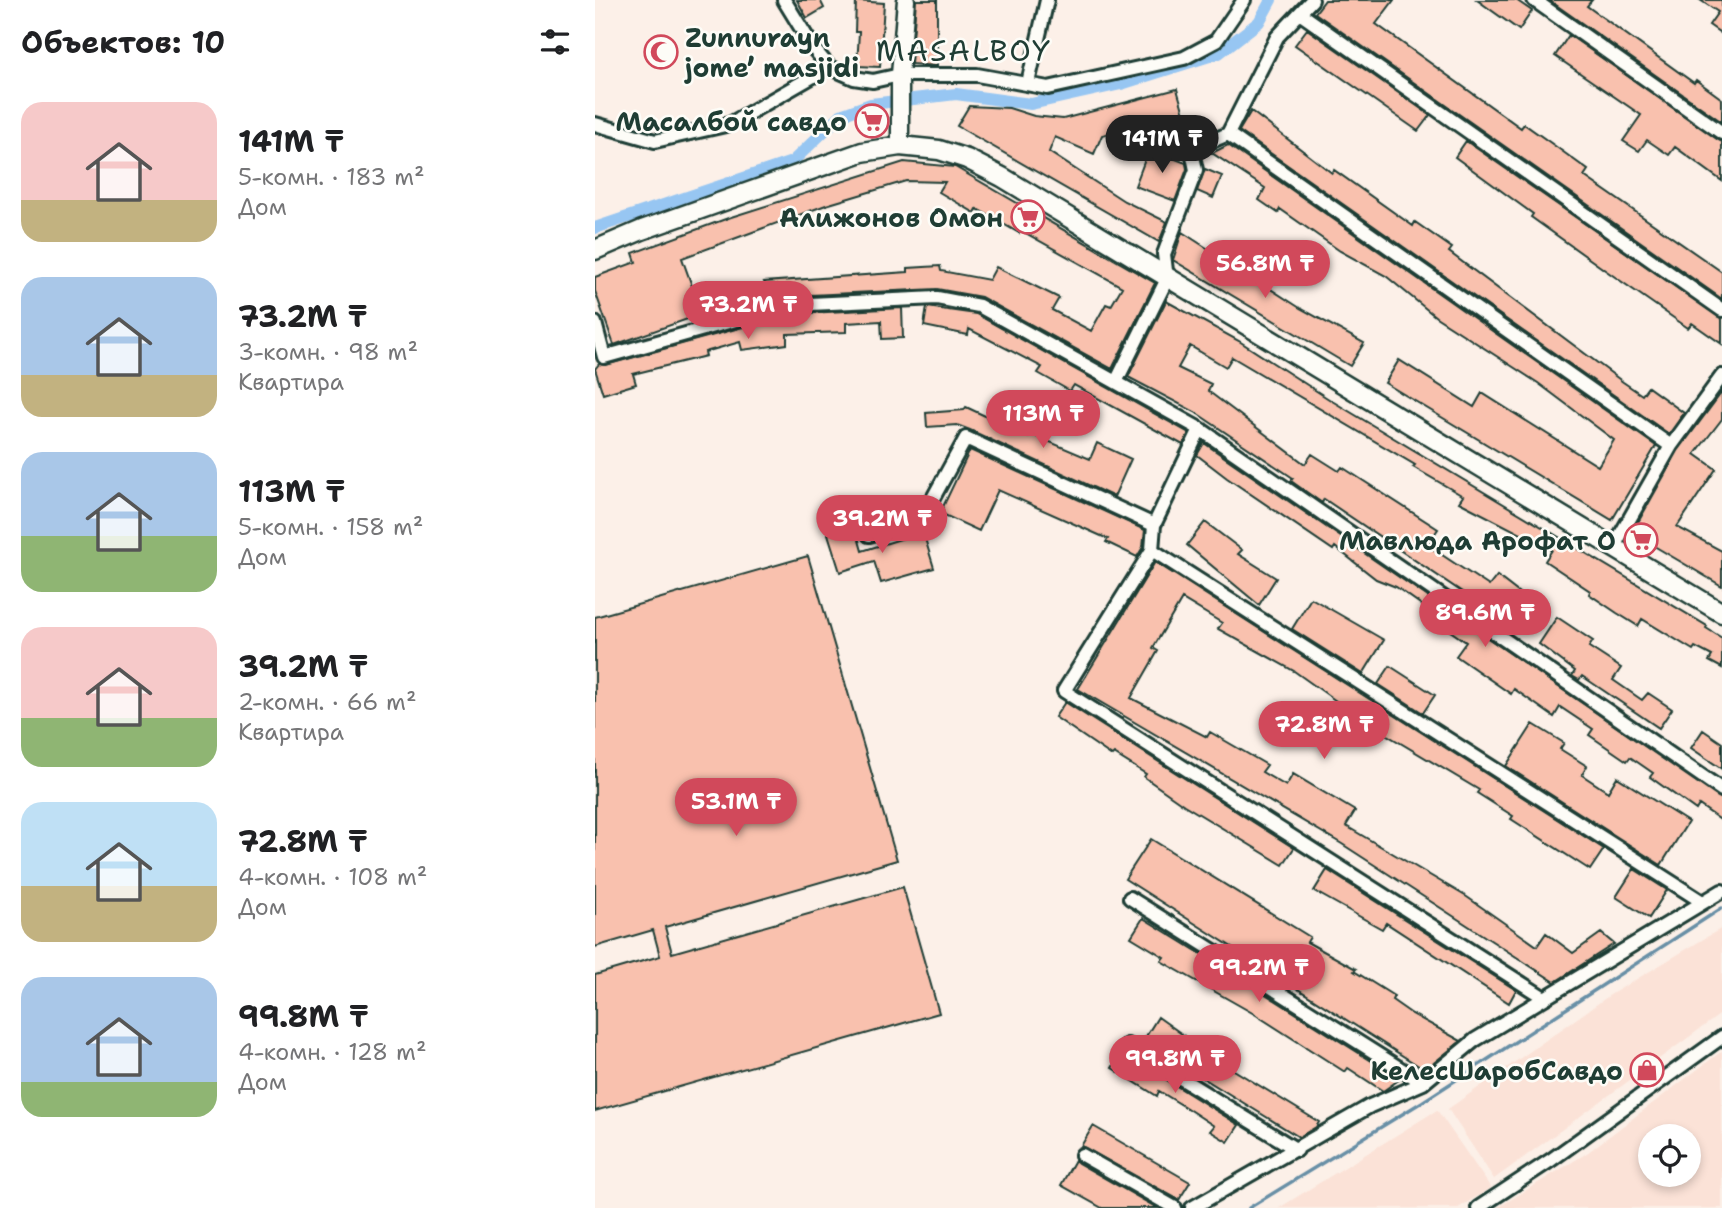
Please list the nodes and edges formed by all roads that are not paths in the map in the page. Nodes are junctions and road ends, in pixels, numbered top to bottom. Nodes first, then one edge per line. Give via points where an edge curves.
1 (784, 0) edge
2 (906, 0) edge
3 (1047, 0) edge
4 (1244, 0) edge
5 (1312, 0) edge
6 (1535, 0) edge
7 (1301, 14) junction
8 (829, 67) junction
9 (900, 75) junction
10 (1028, 83) junction
11 (595, 124) edge
12 (1722, 133) edge
13 (1228, 134) junction
14 (900, 146) junction
15 (595, 250) edge
16 (1167, 279) junction
17 (1722, 310) edge
18 (595, 323) edge
19 (1722, 376) edge
20 (1116, 382) junction
21 (1200, 429) junction
22 (1671, 446) junction
23 (1154, 525) junction
24 (869, 535) dead end
25 (1613, 548) junction
26 (1152, 550) junction
27 (1722, 613) edge
28 (1722, 790) edge
29 (1722, 891) edge
30 (1130, 898) dead end
31 (1701, 901) junction
32 (1543, 997) junction
33 (1722, 1037) edge
34 (1127, 1045) dead end
35 (1423, 1083) junction
36 (1297, 1150) junction
37 (1082, 1155) dead end
38 (1175, 1208) edge
39 (1192, 1208) edge
40 (1478, 1208) edge

1 - 8 street
2 - 9 street
3 - 10 street
4 - 10 street via 1216,41 1184,58 1048,88
5 - 7 street
6 - 12 street
7 - 13 street via 1277,37
7 - 17 street
8 - 9 street via 873,81
8 - 11 street via 730,124 655,141
9 - 10 street via 977,75
9 - 14 street
13 - 16 street via 1198,147 1193,156 1196,170 1164,254
13 - 22 street
14 - 15 main road via 843,158
14 - 16 main road via 939,150 967,159 1044,201
16 - 20 street
16 - 25 main road
18 - 20 street via 604,357 789,305 937,298 979,306
19 - 22 street
20 - 21 street
21 - 23 street
21 - 28 street
22 - 25 street
23 - 24 street via 966,438 921,520
23 - 26 street
25 - 27 main road
26 - 31 street
26 - 32 street via 1064,691
29 - 31 street
30 - 35 street
31 - 32 street
32 - 35 street via 1475,1040
33 - 40 street
34 - 36 street
35 - 36 street via 1370,1107
36 - 39 street
37 - 38 street

